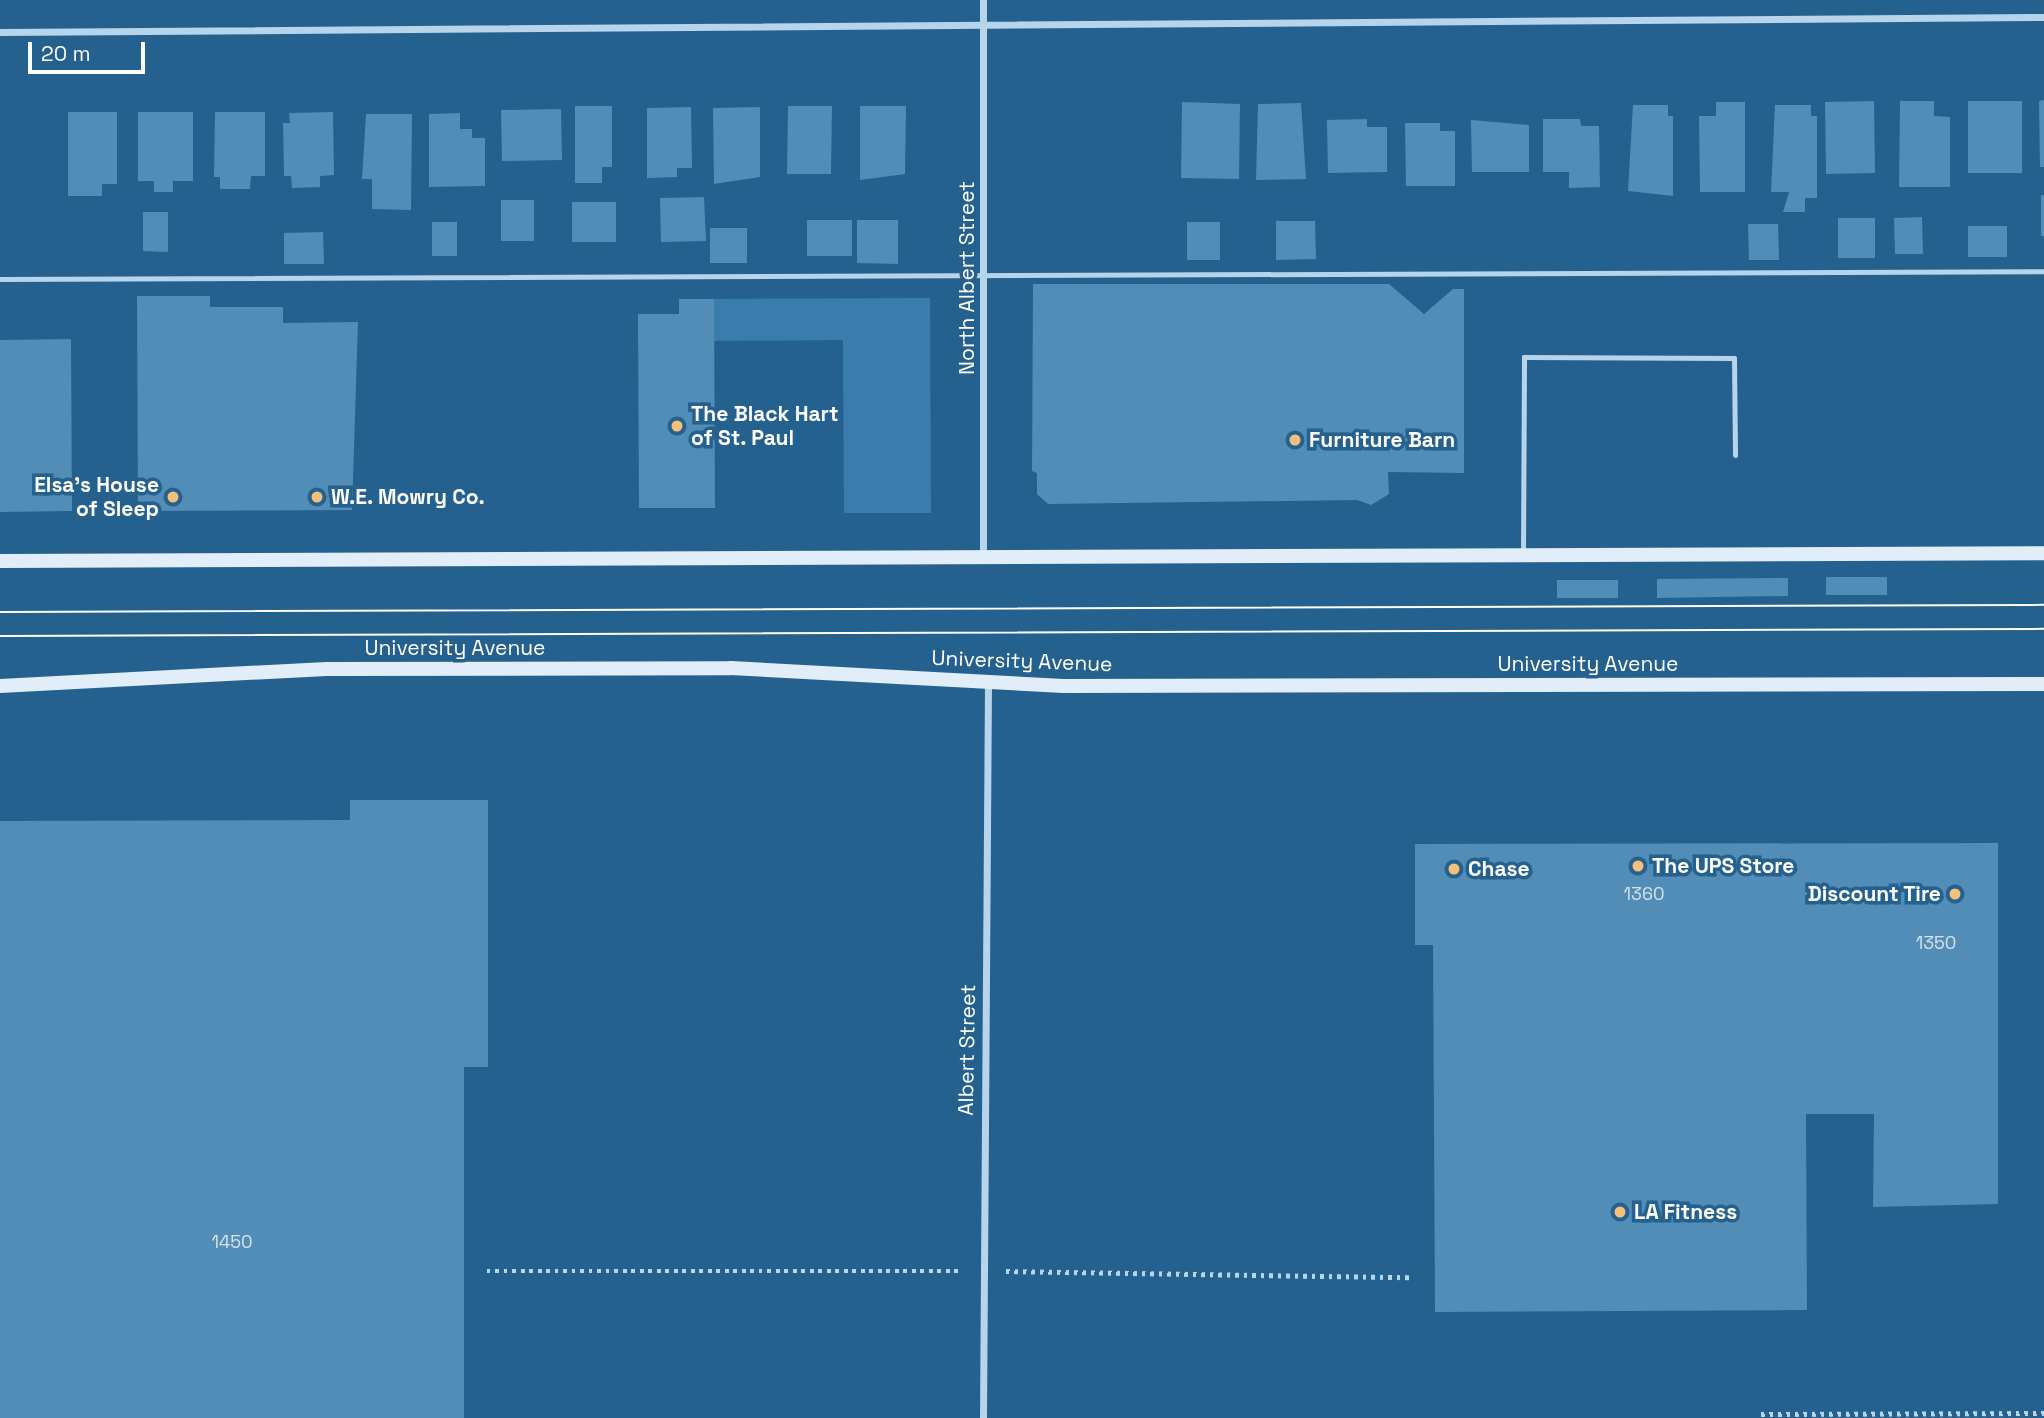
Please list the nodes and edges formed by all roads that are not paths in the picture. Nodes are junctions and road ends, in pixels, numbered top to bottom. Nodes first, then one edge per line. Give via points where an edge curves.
1 (982, 0) edge
2 (2044, 17) edge
3 (982, 22) junction
4 (0, 32) edge
5 (2044, 271) edge
6 (985, 276) junction
7 (0, 279) edge
8 (1735, 455) dead end
9 (2044, 553) edge
10 (1523, 555) junction
11 (983, 556) junction
12 (0, 561) edge
13 (988, 683) junction
14 (2044, 684) edge
15 (0, 686) edge
16 (983, 1418) edge

1 - 3 street, North Albert Street
2 - 3 street
3 - 4 street
3 - 6 street, North Albert Street
5 - 6 lane
6 - 7 lane
6 - 11 street, North Albert Street
8 - 10 lane via 1734,358 1524,357
9 - 10 main road
10 - 11 main road
11 - 12 main road
13 - 14 main road, University Avenue
13 - 15 main road, University Avenue via 731,668 550,668 327,669
13 - 16 street, Albert Street

